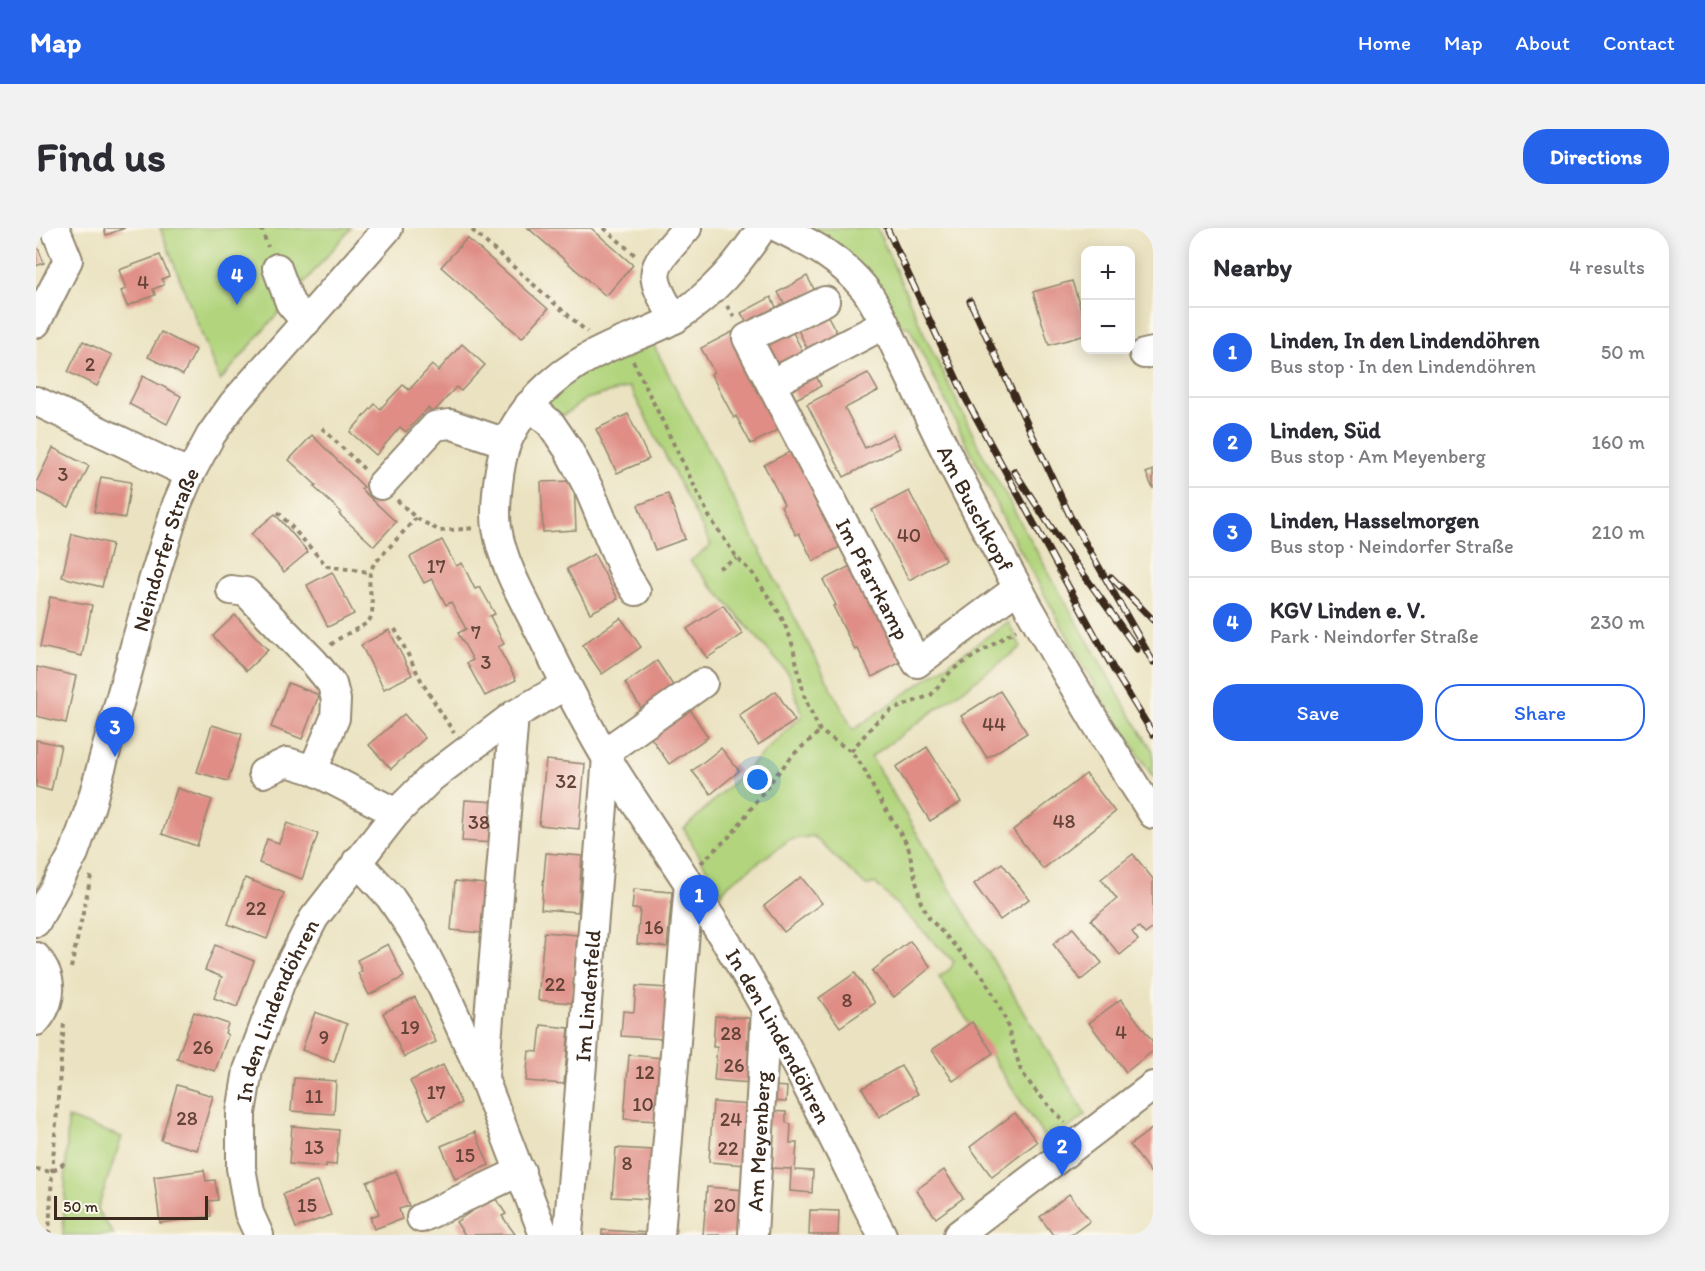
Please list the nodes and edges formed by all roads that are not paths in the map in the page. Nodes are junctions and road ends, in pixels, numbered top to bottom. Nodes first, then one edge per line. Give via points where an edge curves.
1 (56, 228) edge
2 (388, 228) edge
3 (687, 228) edge
4 (762, 228) edge
5 (779, 228) edge
6 (277, 268) dead end
7 (825, 301) dead end
8 (675, 319) junction
9 (306, 322) junction
10 (36, 323) edge
11 (885, 324) junction
12 (771, 384) junction
13 (36, 401) edge
14 (529, 405) junction
15 (506, 443) junction
16 (190, 474) junction
17 (381, 485) dead end
18 (1018, 588) junction
19 (231, 590) dead end
20 (636, 591) dead end
21 (703, 682) dead end
22 (566, 686) junction
23 (514, 715) junction
24 (605, 755) junction
25 (313, 770) junction
26 (263, 773) dead end
27 (396, 813) junction
28 (1153, 814) edge
29 (357, 861) junction
30 (688, 881) junction
31 (36, 922) edge
32 (36, 957) edge
33 (766, 1010) junction
34 (36, 1021) edge
35 (484, 1079) junction
36 (1153, 1086) edge
37 (521, 1170) junction
38 (421, 1218) dead end
39 (259, 1235) edge
40 (544, 1235) edge
41 (568, 1235) edge
42 (660, 1235) edge
43 (753, 1235) edge
44 (882, 1235) edge
45 (958, 1235) edge

1 - 10 street via 68,260
2 - 9 street, Neindorfer Straße
3 - 8 street via 659,260 654,273 660,294
4 - 8 street via 715,289
5 - 11 street, Am Buschkopf via 822,249 845,266 866,290
6 - 9 street via 290,303
7 - 12 street, Im Pfarrkamp via 747,338
8 - 14 street via 577,363
9 - 16 street, Neindorfer Straße via 233,404
11 - 12 street
11 - 18 street, Am Buschkopf
12 - 18 street, Im Pfarrkamp via 916,663
13 - 16 street
14 - 15 street
14 - 20 street via 551,424 568,450
15 - 17 street via 450,424 435,426
15 - 22 street via 498,478 496,526 517,585
16 - 31 street, Neindorfer Straße via 153,581 90,808 74,853
18 - 28 street, Am Buschkopf
19 - 25 street via 246,592 332,684 335,718
21 - 24 street
22 - 23 street, In den Lindendöhren
22 - 24 street, In den Lindendöhren
23 - 27 street, In den Lindendöhren via 432,777
23 - 35 street
24 - 30 street, In den Lindendöhren
24 - 41 street, Im Lindenfeld
25 - 26 street via 287,762
25 - 27 street
27 - 29 street, In den Lindendöhren
29 - 35 street via 390,897 413,931
29 - 39 street, In den Lindendöhren via 314,918 281,981 248,1070 241,1113 241,1168 249,1213
30 - 33 street, In den Lindendöhren
30 - 42 street
32 - 34 street via 46,969 50,983 44,1012
33 - 43 street, Am Meyenberg
33 - 44 street, In den Lindendöhren
35 - 37 street
36 - 45 street
37 - 38 street
37 - 40 street

